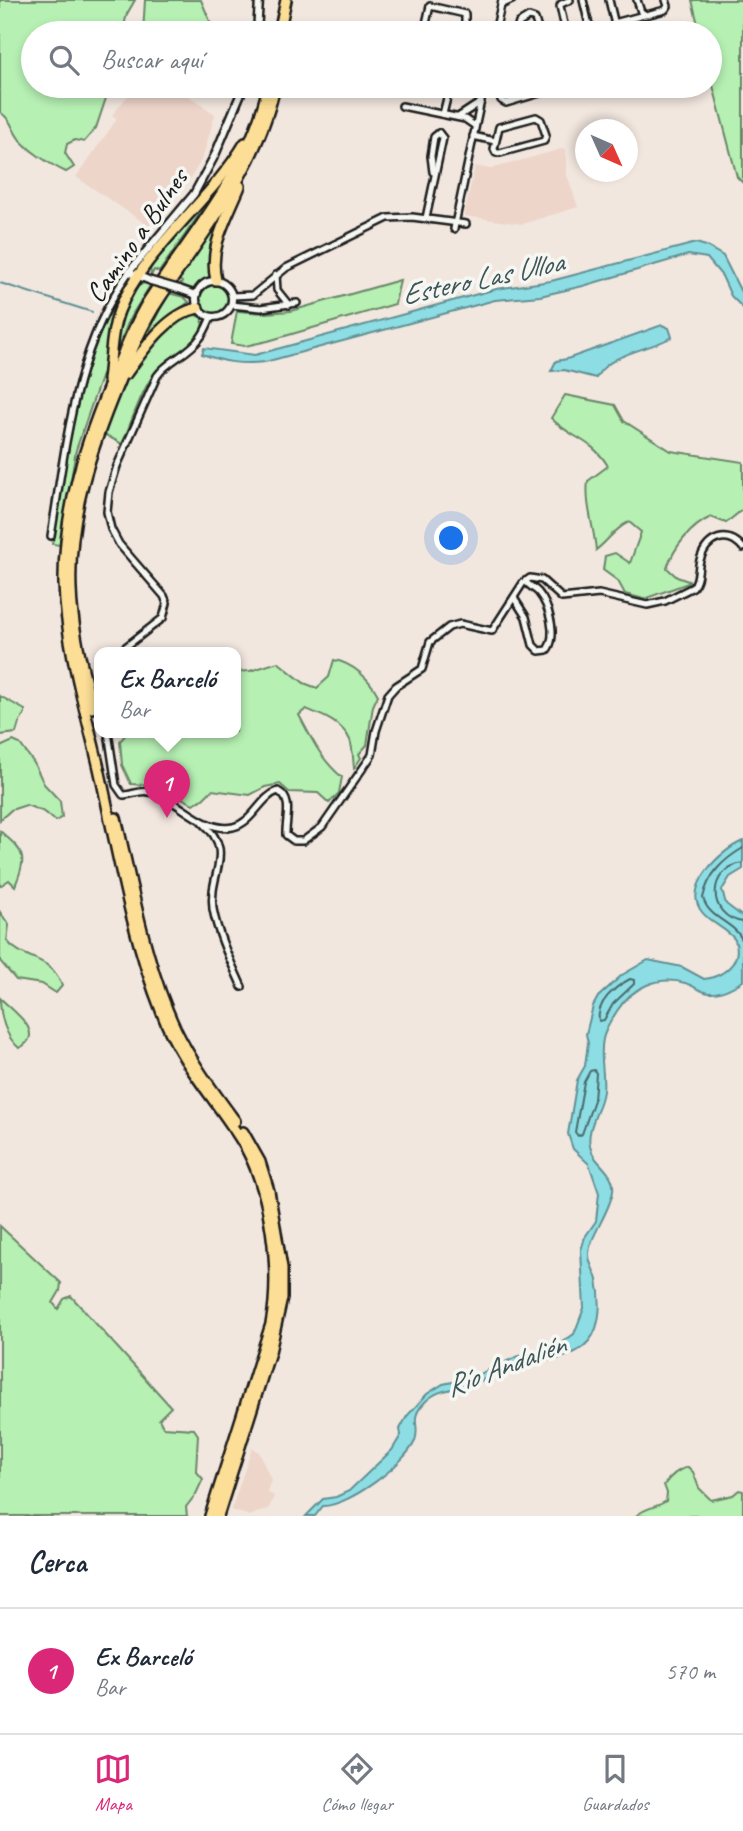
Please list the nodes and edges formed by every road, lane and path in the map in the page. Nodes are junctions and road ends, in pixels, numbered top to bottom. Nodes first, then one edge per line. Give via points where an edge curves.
1 (259, 0) edge
2 (286, 0) edge
3 (291, 0) edge
4 (512, 0) edge
5 (570, 0) edge
6 (583, 0) edge
7 (609, 0) edge
8 (637, 0) edge
9 (666, 0) edge
10 (502, 2) edge
11 (644, 15) junction
12 (258, 21) edge
13 (282, 21) edge
14 (287, 21) edge
15 (427, 21) edge
16 (467, 21) edge
17 (498, 21) edge
18 (563, 21) edge
19 (589, 21) edge
20 (614, 21) edge
21 (631, 21) edge
22 (239, 98) edge
23 (265, 98) edge
24 (272, 98) edge
25 (447, 98) edge
26 (482, 98) edge
27 (502, 98) edge
28 (523, 98) edge
29 (481, 102) junction
30 (264, 104) junction
31 (402, 106) dead end
32 (443, 114) junction
33 (458, 117) junction
34 (475, 127) junction
35 (473, 136) junction
36 (495, 141) junction
37 (250, 160) junction
38 (434, 175) junction
39 (426, 218) junction
40 (466, 224) dead end
41 (455, 226) junction
42 (134, 275) junction
43 (276, 275) junction
44 (216, 280) junction
45 (196, 295) junction
46 (232, 296) junction
47 (297, 303) dead end
48 (231, 305) junction
49 (289, 305) junction
50 (198, 308) junction
51 (211, 317) junction
52 (115, 390) junction
53 (106, 394) junction
54 (51, 536) dead end
55 (743, 548) edge
56 (525, 581) junction
57 (514, 598) junction
58 (126, 647) edge
59 (94, 717) edge
60 (99, 738) edge
61 (109, 738) edge
62 (199, 820) junction
63 (219, 826) junction
64 (218, 841) junction
65 (242, 987) dead end
66 (218, 1515) edge

1 - 12 street
2 - 13 highway
3 - 14 highway
4 - 10 street
5 - 18 street via 560,6
6 - 19 street
7 - 20 street
8 - 11 street
9 - 11 street via 665,10
10 - 17 street
11 - 21 street
15 - 16 street via 430,6 464,13
22 - 42 street, Camino a Bulnes via 199,186
23 - 30 highway
24 - 37 highway
25 - 32 street
26 - 29 street
27 - 28 street via 506,103
29 - 33 street
29 - 34 street
30 - 42 highway via 233,162
30 - 53 highway via 240,165 142,312
31 - 32 street
32 - 33 street
33 - 34 street
34 - 35 street
35 - 36 street
35 - 41 street
36 - 36 street via 499,154 542,143 546,135 537,117 501,126
37 - 44 highway via 216,245
37 - 52 highway via 149,315
38 - 38 street via 431,156 439,133 443,138
38 - 39 street
39 - 41 street
39 - 43 street via 383,220
40 - 41 street
42 - 45 street, bridge
42 - 53 highway via 116,320
42 - 54 street, Camino a Bulnes via 102,319 82,372
43 - 46 street via 253,295
43 - 49 street via 277,290
44 - 45 street via 203,284
44 - 46 street via 227,285
45 - 50 street
46 - 48 street
47 - 49 street
48 - 49 street
48 - 51 street via 221,316
50 - 51 street
50 - 52 highway via 178,316 156,336
51 - 58 street via 195,343 157,376 108,492 108,522 119,544 164,596 167,607 159,622
52 - 59 highway via 90,457 76,517 71,578 76,635
53 - 66 highway via 78,471 67,535 64,588 71,642 154,991 187,1065 251,1159 265,1200 275,1263 271,1324
55 - 56 street via 732,539 714,539 700,559 693,587 647,605 599,594 562,598 537,578
56 - 57 street
56 - 57 street via 541,597 551,620 547,650 539,651 533,645 526,617
57 - 63 street via 492,631 455,624 433,639 422,669 388,695 372,755 319,831 303,841 288,838 287,802 278,791 246,821
60 - 66 highway via 160,989 187,1051 250,1142 272,1201 282,1298 275,1336
61 - 62 street via 116,785 123,795 153,793
62 - 63 street
62 - 64 street
63 - 64 street
64 - 65 street via 214,913

